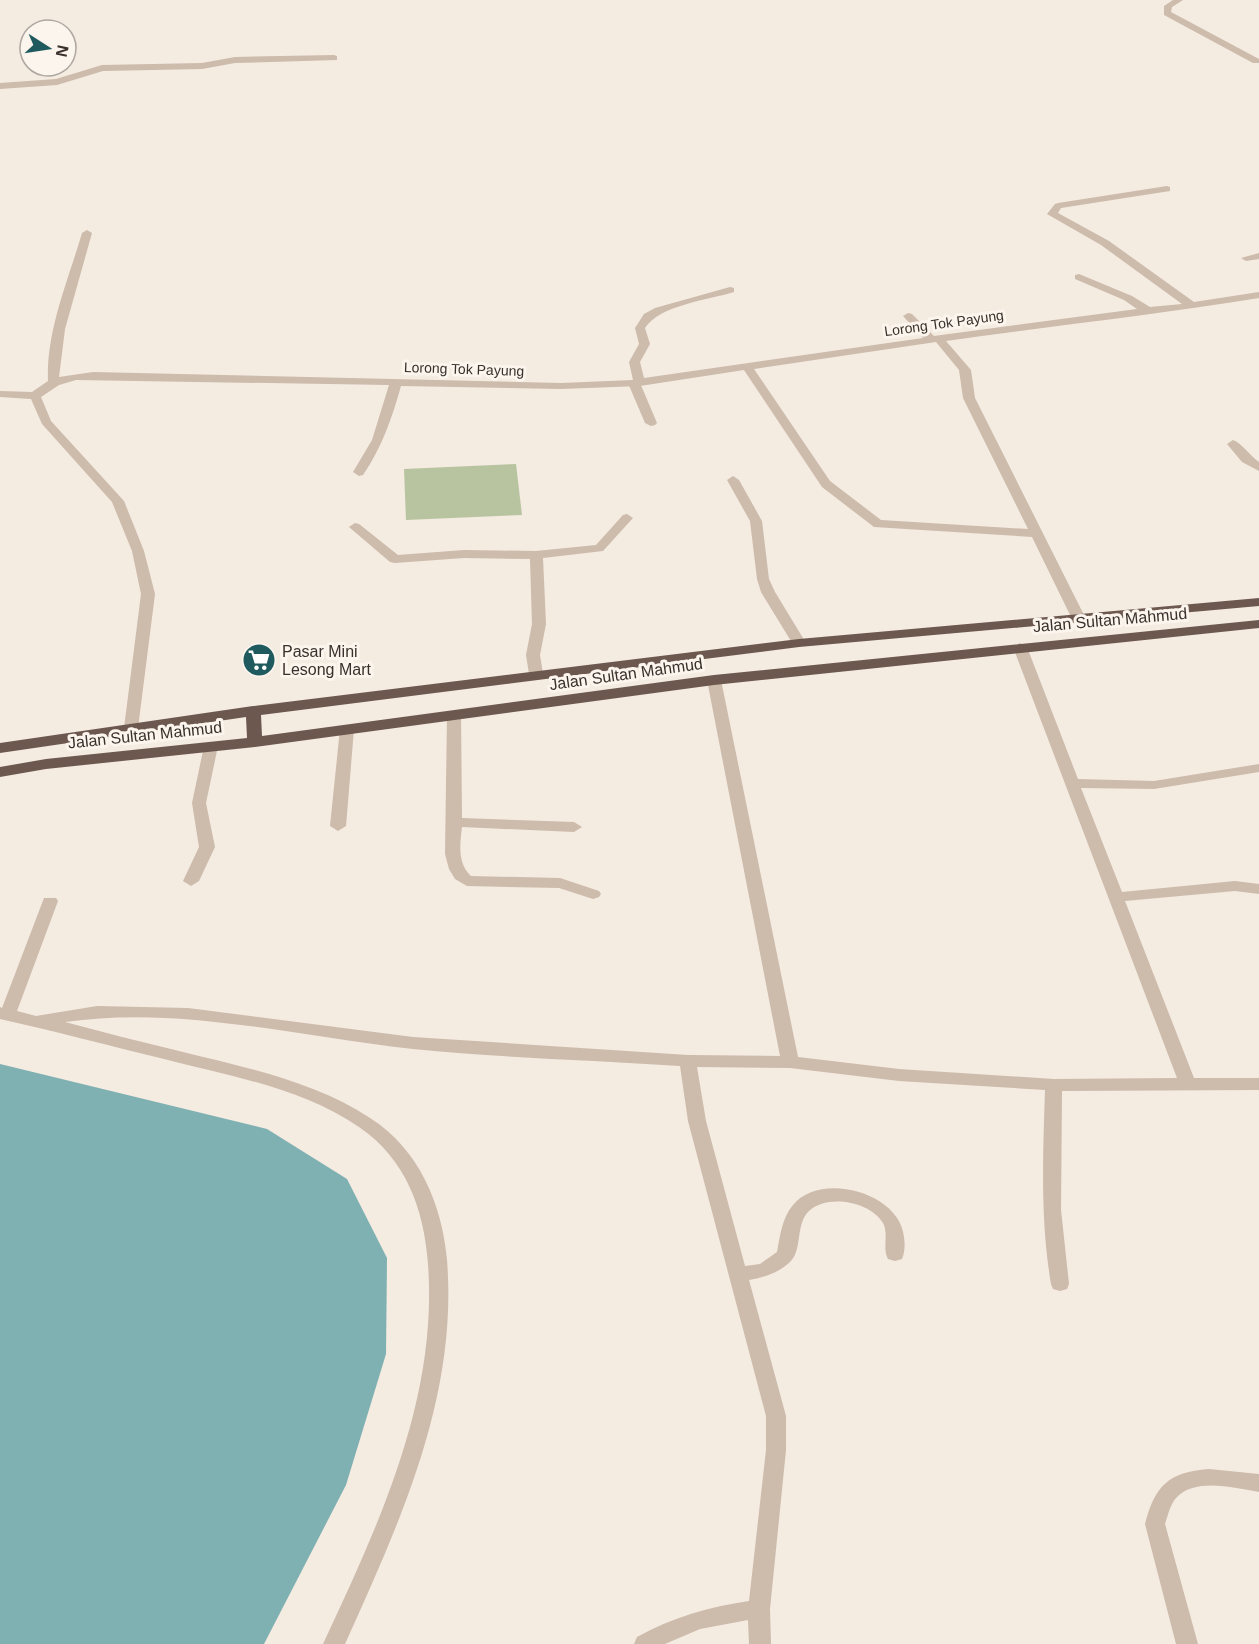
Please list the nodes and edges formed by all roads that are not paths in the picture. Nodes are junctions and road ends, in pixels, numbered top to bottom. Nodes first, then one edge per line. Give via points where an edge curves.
1 (1179, 0) edge
2 (334, 58) dead end
3 (1256, 61) dead end
4 (0, 86) edge
5 (1167, 189) dead end
6 (87, 233) dead end
7 (1259, 256) edge
8 (1246, 258) dead end
9 (1079, 277) dead end
10 (730, 290) dead end
11 (1259, 295) edge
12 (1192, 306) junction
13 (1148, 311) junction
14 (908, 316) dead end
15 (935, 340) junction
16 (747, 366) junction
17 (54, 381) junction
18 (396, 382) junction
19 (637, 383) junction
20 (0, 394) edge
21 (35, 396) junction
22 (651, 423) dead end
23 (1233, 444) dead end
24 (1259, 467) edge
25 (359, 472) dead end
26 (733, 480) dead end
27 (627, 518) dead end
28 (355, 527) dead end
29 (1036, 533) junction
30 (536, 555) junction
31 (1259, 602) edge
32 (1079, 619) junction
33 (1259, 624) edge
34 (799, 643) junction
35 (1020, 646) junction
36 (536, 674) junction
37 (714, 680) junction
38 (253, 711) junction
39 (454, 715) junction
40 (131, 728) junction
41 (347, 729) junction
42 (255, 742) junction
43 (211, 746) junction
44 (0, 748) edge
45 (1259, 768) edge
46 (0, 772) edge
47 (1073, 783) junction
48 (455, 822) junction
49 (338, 826) dead end
50 (574, 827) dead end
51 (191, 881) dead end
52 (1259, 890) edge
53 (593, 894) dead end
54 (1116, 897) junction
55 (50, 901) dead end
56 (4, 1014) edge
57 (37, 1021) junction
58 (688, 1061) junction
59 (790, 1062) junction
60 (1188, 1084) junction
61 (1259, 1084) edge
62 (1054, 1085) junction
63 (895, 1254) dead end
64 (740, 1274) junction
65 (1060, 1284) dead end
66 (1259, 1483) edge
67 (759, 1608) junction
68 (334, 1644) edge
69 (645, 1644) edge
70 (760, 1644) edge
71 (1187, 1644) edge

1 - 3 street via 1168,6 1167,13
2 - 4 street via 102,68 57,82
5 - 12 street via 1058,206 1052,214 1105,243
6 - 17 street via 55,346 51,367
7 - 8 street
9 - 13 street
10 - 19 street via 648,316 640,328 645,344 634,357
11 - 12 street, Lorong Tok Payung
12 - 13 street, Lorong Tok Payung
13 - 15 street, Lorong Tok Payung
14 - 15 street
15 - 16 street, Lorong Tok Payung
15 - 29 street via 965,370 969,398
16 - 19 street, Lorong Tok Payung
16 - 29 street via 826,484 878,524
17 - 18 street, Lorong Tok Payung via 93,375
17 - 21 street, Lorong Tok Payung
18 - 19 street, Lorong Tok Payung via 561,386
18 - 25 street via 381,434
19 - 22 street
20 - 21 street
21 - 40 street via 46,422 118,501 138,551 148,594
23 - 24 street
26 - 34 street via 756,521 768,592
27 - 30 street via 599,548
28 - 30 street via 395,559 464,554
29 - 32 street
30 - 36 street
31 - 32 highway, Jalan Sultan Mahmud
32 - 34 highway, Jalan Sultan Mahmud
33 - 35 highway, Jalan Sultan Mahmud
34 - 36 highway, Jalan Sultan Mahmud
35 - 37 highway, Jalan Sultan Mahmud
35 - 47 street
36 - 38 highway, Jalan Sultan Mahmud
37 - 39 highway, Jalan Sultan Mahmud
37 - 59 street
38 - 40 highway, Jalan Sultan Mahmud
38 - 42 highway
39 - 41 highway, Jalan Sultan Mahmud
39 - 48 street
40 - 44 highway, Jalan Sultan Mahmud
41 - 42 highway, Jalan Sultan Mahmud
41 - 49 street
42 - 43 highway, Jalan Sultan Mahmud
43 - 46 highway, Jalan Sultan Mahmud
43 - 51 street via 199,803 207,847
45 - 47 street via 1154,785
47 - 54 street
48 - 50 street
48 - 53 street via 452,852 459,875 467,881 560,883
52 - 54 street via 1235,886
54 - 60 street
55 - 56 street
56 - 57 street
57 - 58 street via 97,1012 188,1014 413,1043
57 - 68 street via 239,1072 323,1101 386,1138 424,1191 441,1279 437,1354 399,1496
58 - 59 street
58 - 64 street via 697,1121
59 - 62 street via 899,1075
60 - 61 street
60 - 62 street
62 - 65 street via 1051,1174 1054,1249
63 - 64 street via 894,1230 888,1217 862,1199 826,1196 800,1207 786,1256 765,1270
64 - 67 street via 776,1416 777,1450
66 - 71 street via 1202,1476 1181,1481 1158,1508 1155,1524
67 - 69 street via 698,1618
67 - 70 street

